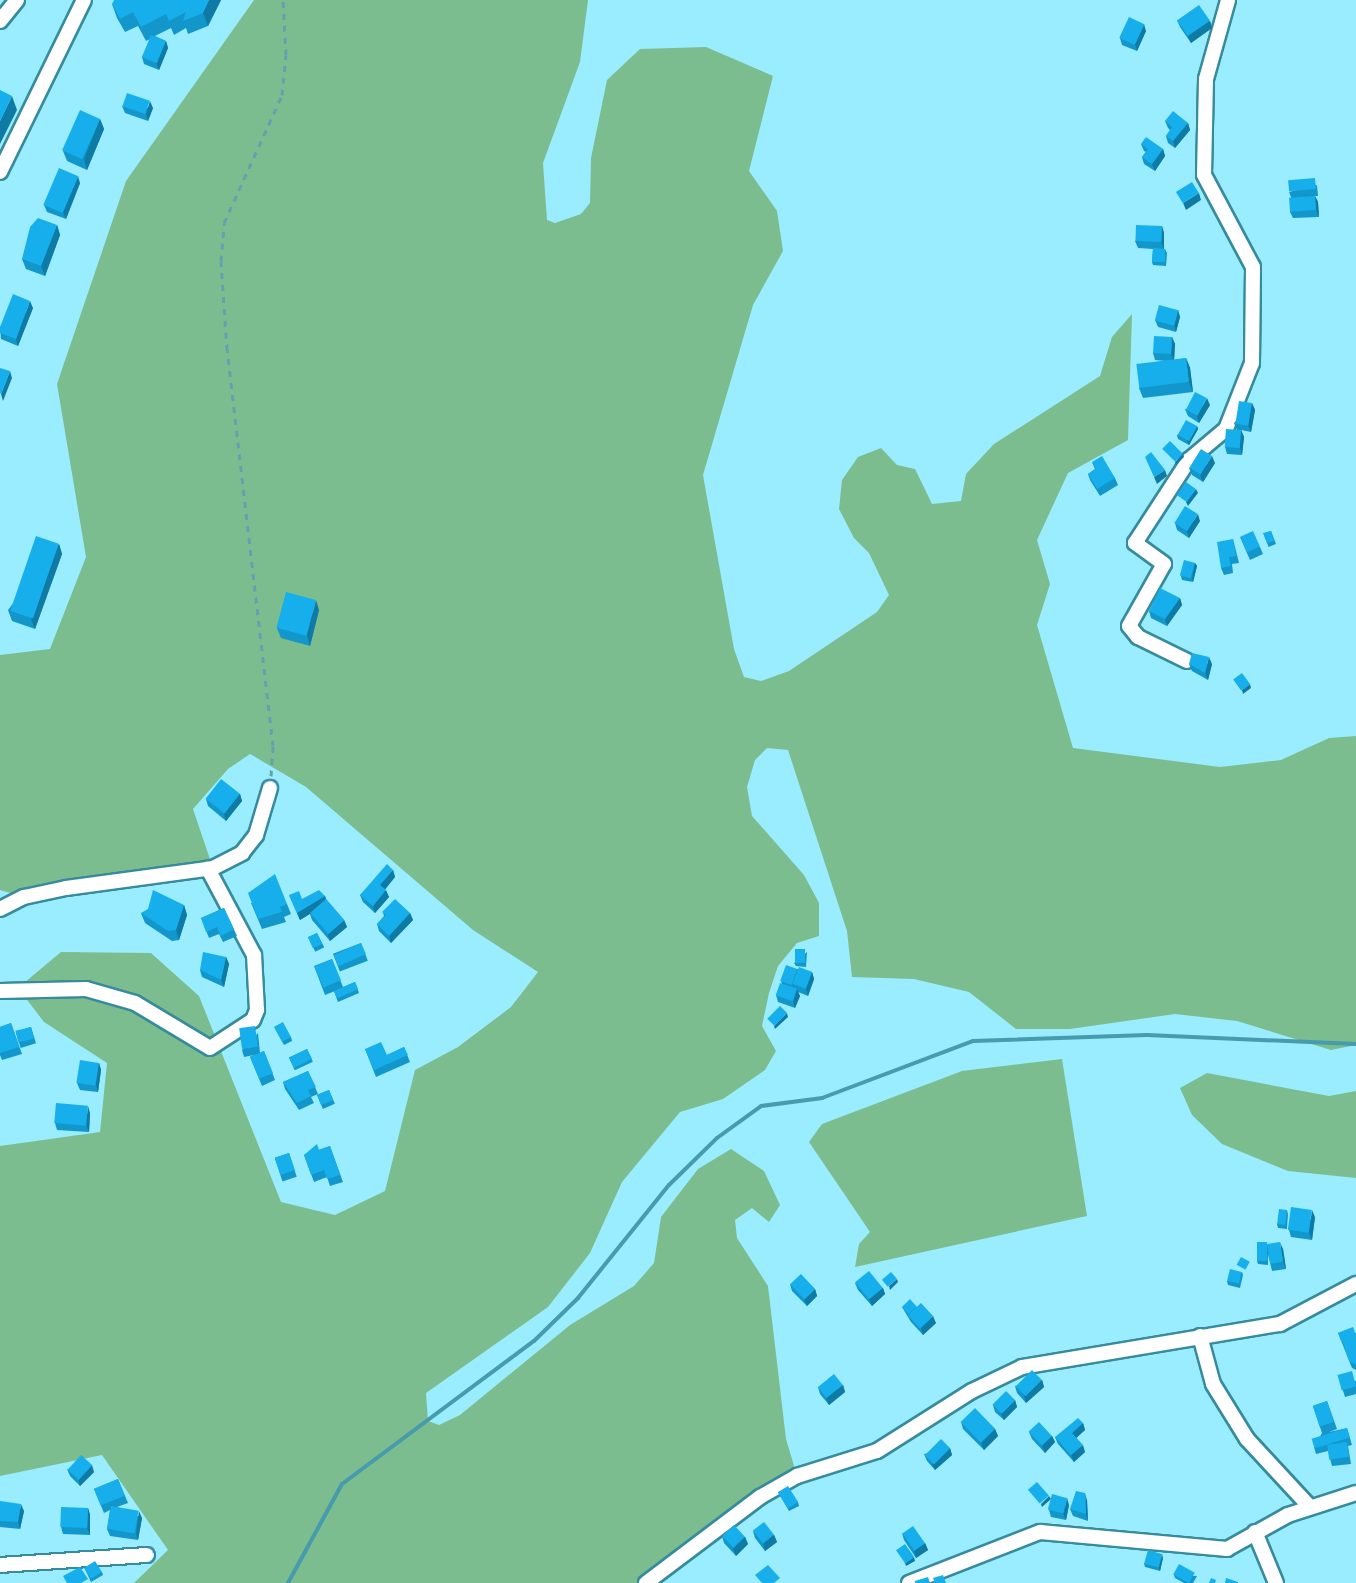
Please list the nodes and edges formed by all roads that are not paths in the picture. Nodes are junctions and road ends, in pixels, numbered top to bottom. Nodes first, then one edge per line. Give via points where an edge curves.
1 (17, 0) edge
2 (84, 0) edge
3 (1228, 0) edge
4 (0, 21) edge
5 (0, 172) edge
6 (1187, 661) edge
7 (270, 788) road end
8 (208, 869) junction
9 (0, 909) edge
10 (0, 991) edge
11 (1356, 1284) edge
12 (1200, 1336) junction
13 (1356, 1493) edge
14 (1310, 1507) junction
15 (1255, 1532) junction
16 (147, 1555) dead end
17 (0, 1565) edge
18 (646, 1583) edge
19 (909, 1583) edge
20 (1276, 1583) edge

1 - 4 street
2 - 5 street
3 - 6 street via 1206,79 1204,175 1253,267 1252,363 1226,429 1189,460 1135,543 1164,564 1129,626 1138,637
7 - 8 street via 256,835 242,853
8 - 9 street via 66,888 24,897
8 - 10 street via 254,955 257,1010 253,1020 210,1048 135,1003 86,989
11 - 12 street via 1280,1324
12 - 14 street via 1213,1384 1247,1439
12 - 18 street via 1022,1367 877,1451 797,1476 760,1497
13 - 14 street
14 - 15 street
15 - 19 street via 1212,1552 1040,1532
15 - 20 street
16 - 17 street

